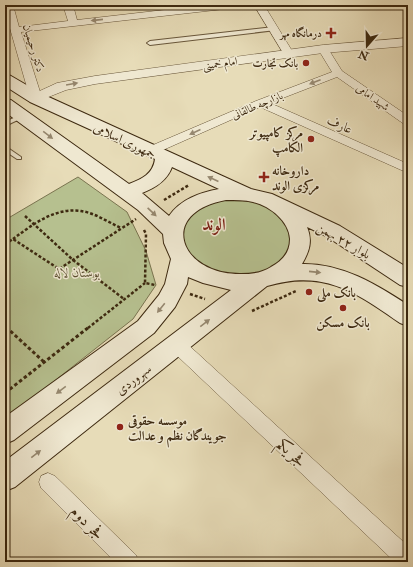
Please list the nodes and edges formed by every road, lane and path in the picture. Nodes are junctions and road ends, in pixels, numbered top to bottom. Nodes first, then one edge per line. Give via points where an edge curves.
1 (8, 5) edge
2 (68, 5) edge
3 (232, 5) edge
4 (259, 5) edge
5 (203, 7) edge
6 (73, 23) junction
7 (274, 29) junction
8 (16, 30) junction
9 (150, 43) dead end
10 (407, 43) edge
11 (323, 49) junction
12 (289, 54) junction
13 (338, 73) junction
14 (5, 79) edge
15 (36, 98) junction
16 (260, 103) junction
17 (5, 104) edge
18 (22, 116) junction
19 (408, 121) edge
20 (5, 124) edge
21 (5, 148) edge
22 (157, 154) junction
23 (19, 158) dead end
24 (408, 169) edge
25 (126, 192) junction
26 (249, 195) junction
27 (278, 205) junction
28 (25, 216) dead end
29 (138, 218) dead end
30 (33, 224) junction
31 (122, 228) junction
32 (173, 231) junction
33 (13, 239) junction
34 (5, 244) edge
35 (73, 260) junction
36 (181, 260) junction
37 (268, 277) junction
38 (408, 279) edge
39 (145, 282) dead end
40 (124, 299) junction
41 (408, 317) edge
42 (5, 326) edge
43 (177, 345) junction
44 (44, 362) junction
45 (5, 393) edge
46 (5, 432) edge
47 (5, 478) edge
48 (48, 482) dead end
49 (408, 560) edge
50 (129, 562) edge

1 - 8 street, دکتر رحیمیان
2 - 6 street
3 - 5 street
4 - 7 street
5 -> 6 street via 112,15
6 - 8 street
7 - 9 lane
7 - 12 street
8 - 15 street, دکتر رحیمیان
10 - 11 street, امام خمینی
11 - 12 street, امام خمینی
11 - 13 street
15 -> 12 street, امام خمینی via 62,86 95,80
13 -> 16 street, بازارچه طالقانی
13 - 19 street, شهید امامی
14 - 15 main road, جمهوری اسلامی
15 - 22 main road, جمهوری اسلامی
16 -> 22 street, بازارچه طالقانی
16 - 24 street, عارف
17 - 18 main road
18 - 20 lane
18 -> 25 main road
21 - 23 lane
22 - 25 main road via 165,166 160,174 145,185
26 -> 22 main road, جمهوری اسلامی
25 -> 32 main road via 145,205
26 - 27 main road
26 - 32 main road via 226,194 209,197 191,206 179,217
27 - 37 main road via 293,218 301,238 298,253 290,265
27 - 38 main road, بلوار ۲۲ بهمن via 334,232
28 - 30 path
29 - 31 path
30 - 31 path via 62,212 81,211
30 - 33 path
30 - 35 path
31 - 35 path
32 - 36 main road via 174,246
33 - 34 path
33 - 35 path via 59,269
35 - 40 path
36 - 37 main road via 193,270 211,279 235,283
36 -> 46 main road via 176,284 167,301 146,327
37 -> 41 main road via 310,272 336,275 365,289
43 -> 37 main road, سهروردی
39 - 40 path
40 - 44 path
42 - 44 path
47 -> 43 main road, سهروردی
43 - 49 street, فجر یکم
44 - 45 path
48 - 50 street, فجر دوم

